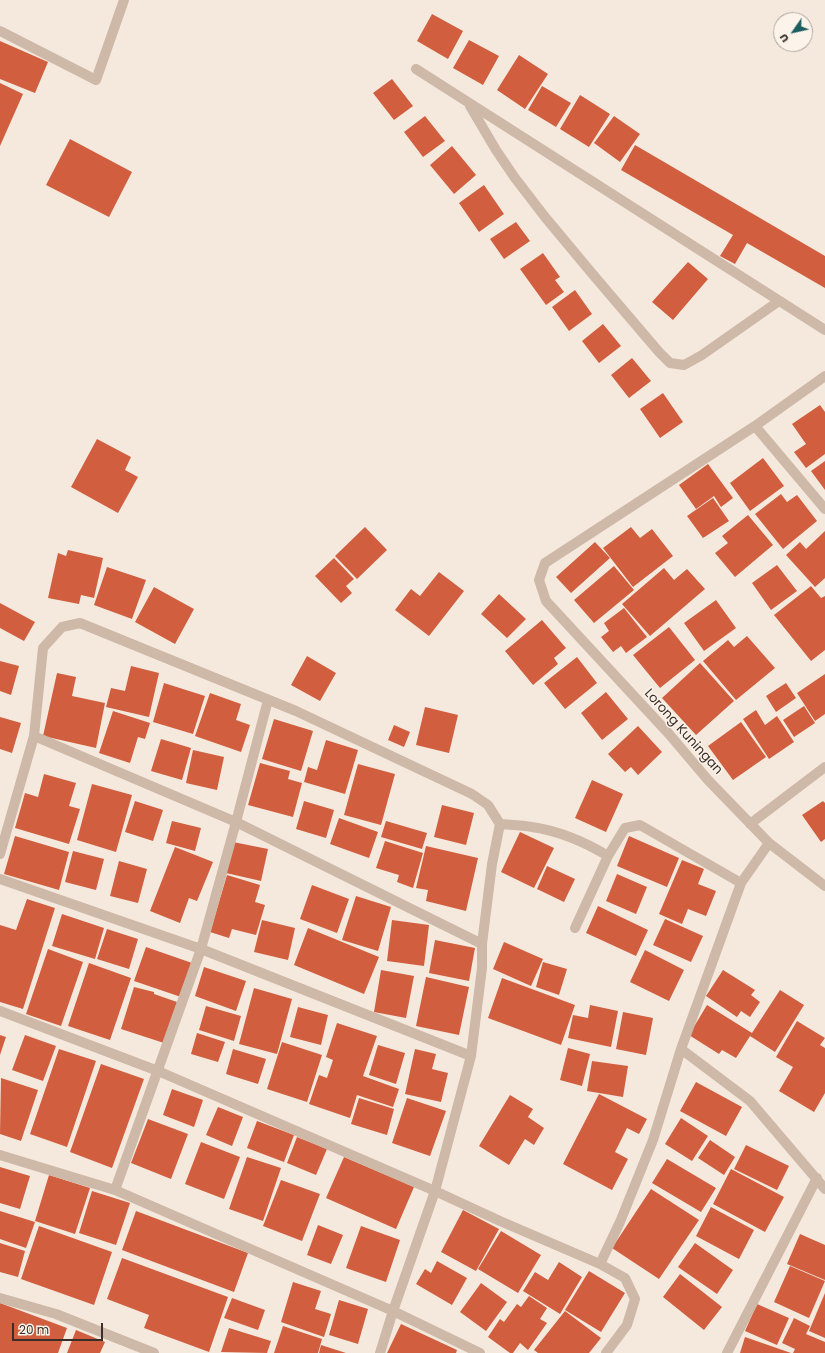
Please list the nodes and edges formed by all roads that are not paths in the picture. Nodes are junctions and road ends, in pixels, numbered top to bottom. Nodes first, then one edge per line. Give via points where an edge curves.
1 (124, 0) edge
2 (0, 32) edge
3 (416, 69) dead end
4 (469, 104) junction
5 (779, 301) junction
6 (825, 330) edge
7 (825, 376) edge
8 (755, 426) junction
9 (825, 509) edge
10 (268, 700) junction
11 (34, 736) junction
12 (825, 767) edge
13 (236, 822) junction
14 (500, 824) junction
15 (750, 824) junction
16 (769, 843) junction
17 (0, 854) edge
18 (608, 856) junction
19 (0, 879) edge
20 (741, 883) junction
21 (825, 886) edge
22 (575, 928) dead end
23 (482, 944) junction
24 (201, 949) junction
25 (0, 1012) edge
26 (681, 1049) junction
27 (472, 1056) junction
28 (158, 1071) junction
29 (0, 1155) edge
30 (817, 1178) junction
31 (825, 1189) edge
32 (116, 1190) junction
33 (435, 1191) junction
34 (600, 1264) junction
35 (0, 1298) edge
36 (393, 1311) junction
37 (154, 1353) edge
38 (380, 1353) edge
39 (480, 1353) edge
40 (606, 1353) edge
41 (727, 1353) edge

1 - 2 street via 96,80
3 - 4 street
4 - 5 street
4 - 5 street via 500,155 545,217 670,363 684,365 702,356
5 - 6 street
7 - 8 street
8 - 9 street
8 - 15 street, Lorong Kuningan via 545,563 539,580 546,601
10 - 11 street via 80,623 62,627 43,648
10 - 13 street
10 - 14 street via 472,794 488,805
11 - 13 street
11 - 17 street
12 - 15 street
13 - 23 street
13 - 24 street
14 - 18 street via 531,826 551,831 590,844
14 - 23 street
15 - 16 street, Lorong Kuningan
16 - 20 street
16 - 21 street, Lorong Kuningan
18 - 20 street via 625,828 640,825
18 - 22 street
19 - 24 street
20 - 26 street
23 - 27 street via 482,968
24 - 27 street
24 - 28 street
25 - 28 street
26 - 30 street via 750,1101
26 - 34 street via 653,1140
27 - 33 street
28 - 32 street
28 - 33 street
29 - 32 street
30 - 31 street
30 - 41 street
32 - 36 street
33 - 34 street via 500,1222
33 - 36 street
34 - 40 street via 625,1278 635,1300 627,1325
35 - 37 street via 56,1314
36 - 38 street
36 - 39 street

